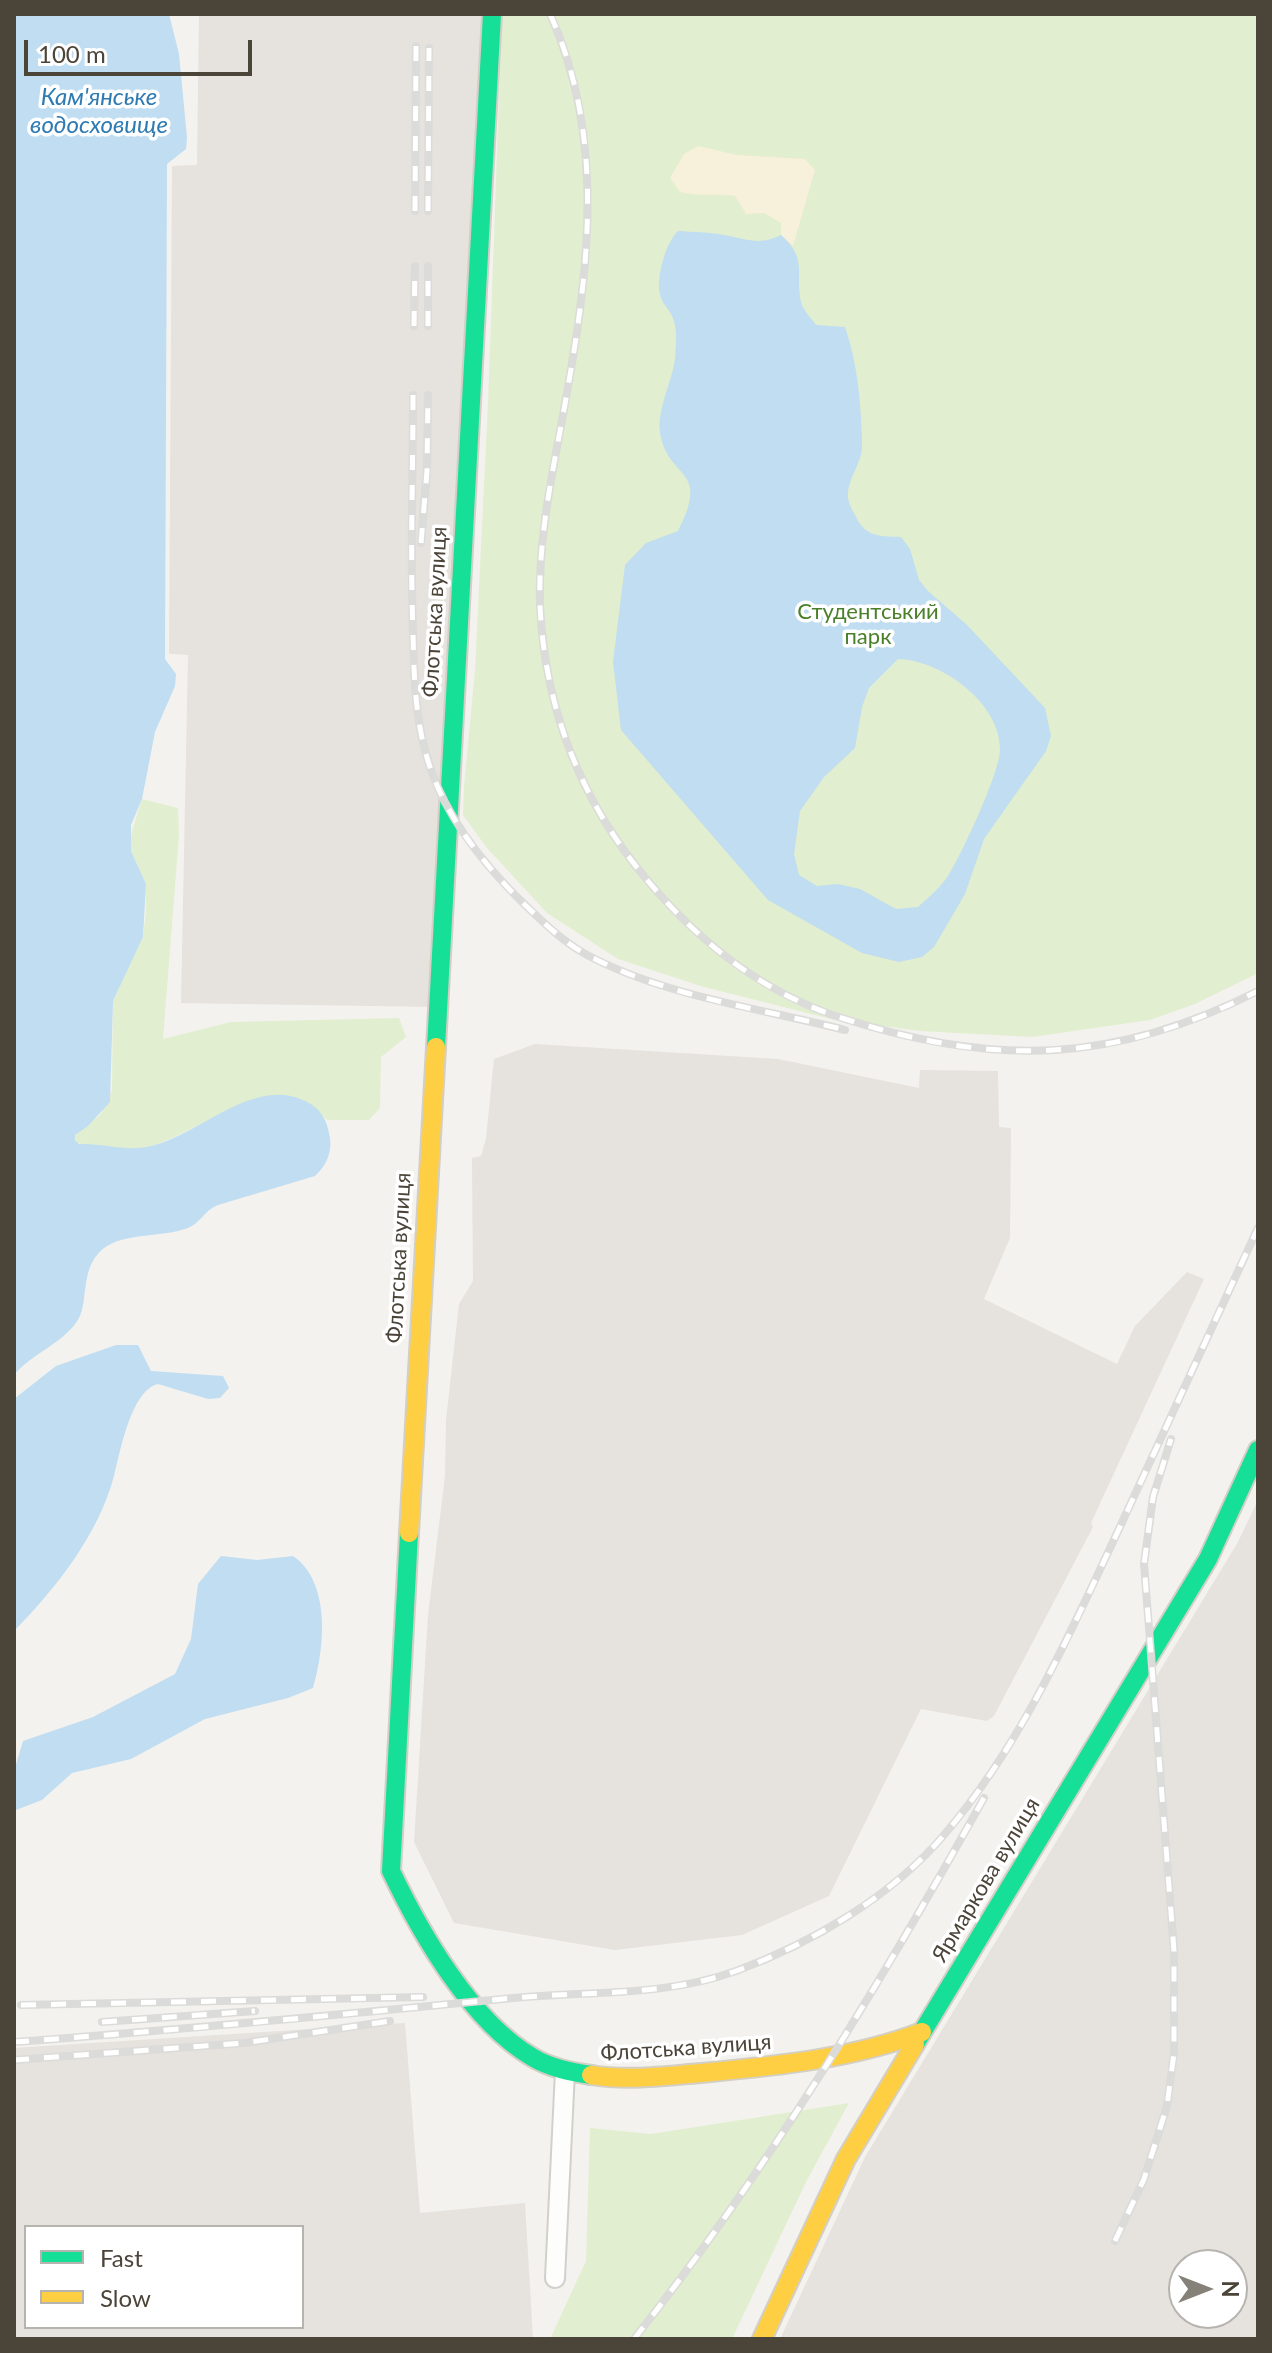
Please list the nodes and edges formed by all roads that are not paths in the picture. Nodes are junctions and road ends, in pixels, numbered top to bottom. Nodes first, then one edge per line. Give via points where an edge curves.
1 (492, 14) edge
2 (1258, 1450) edge
3 (922, 2032) junction
4 (565, 2071) junction
5 (555, 2278) dead end
6 (762, 2339) edge

1 - 4 street, Флотська вулиця via 390,1850 400,1895 485,2019 532,2057
2 - 3 street, Ярмаркова вулиця via 1208,1559
3 - 4 street, Флотська вулиця via 888,2045 780,2066 620,2080
3 - 6 street, Ярмаркова вулиця via 846,2159
4 - 5 street

